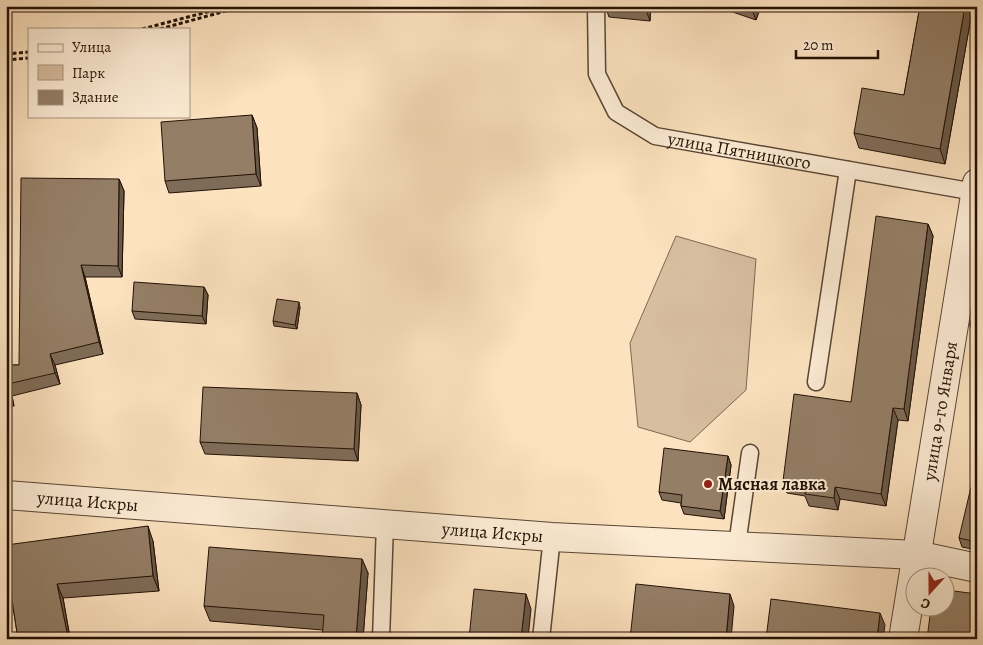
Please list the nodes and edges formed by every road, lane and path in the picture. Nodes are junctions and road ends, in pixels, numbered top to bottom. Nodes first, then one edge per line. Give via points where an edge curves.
1 (230, 6) edge
2 (244, 6) edge
3 (596, 6) edge
4 (146, 28) edge
5 (164, 28) edge
6 (28, 52) edge
7 (6, 54) edge
8 (28, 58) edge
9 (6, 60) edge
10 (848, 170) junction
11 (976, 189) edge
12 (816, 382) dead end
13 (750, 453) dead end
14 (6, 495) edge
15 (385, 524) junction
16 (552, 537) junction
17 (737, 546) junction
18 (916, 555) junction
19 (977, 568) edge
20 (381, 639) edge
21 (541, 639) edge
22 (903, 639) edge

1 - 4 path
2 - 5 path
3 - 10 lane, улица Пятницкого via 597,74 616,112 655,136
6 - 7 path
8 - 9 path
10 - 11 lane, улица Пятницкого
10 - 12 lane
11 - 18 street, улица 9-го Января
13 - 17 lane
14 - 15 street, улица Искры
15 - 16 street, улица Искры
15 - 20 lane
16 - 17 street, улица Искры
16 - 21 lane
17 - 18 street, улица Искры
18 - 19 street, улица Искры
18 - 22 street, улица 9-го Января

